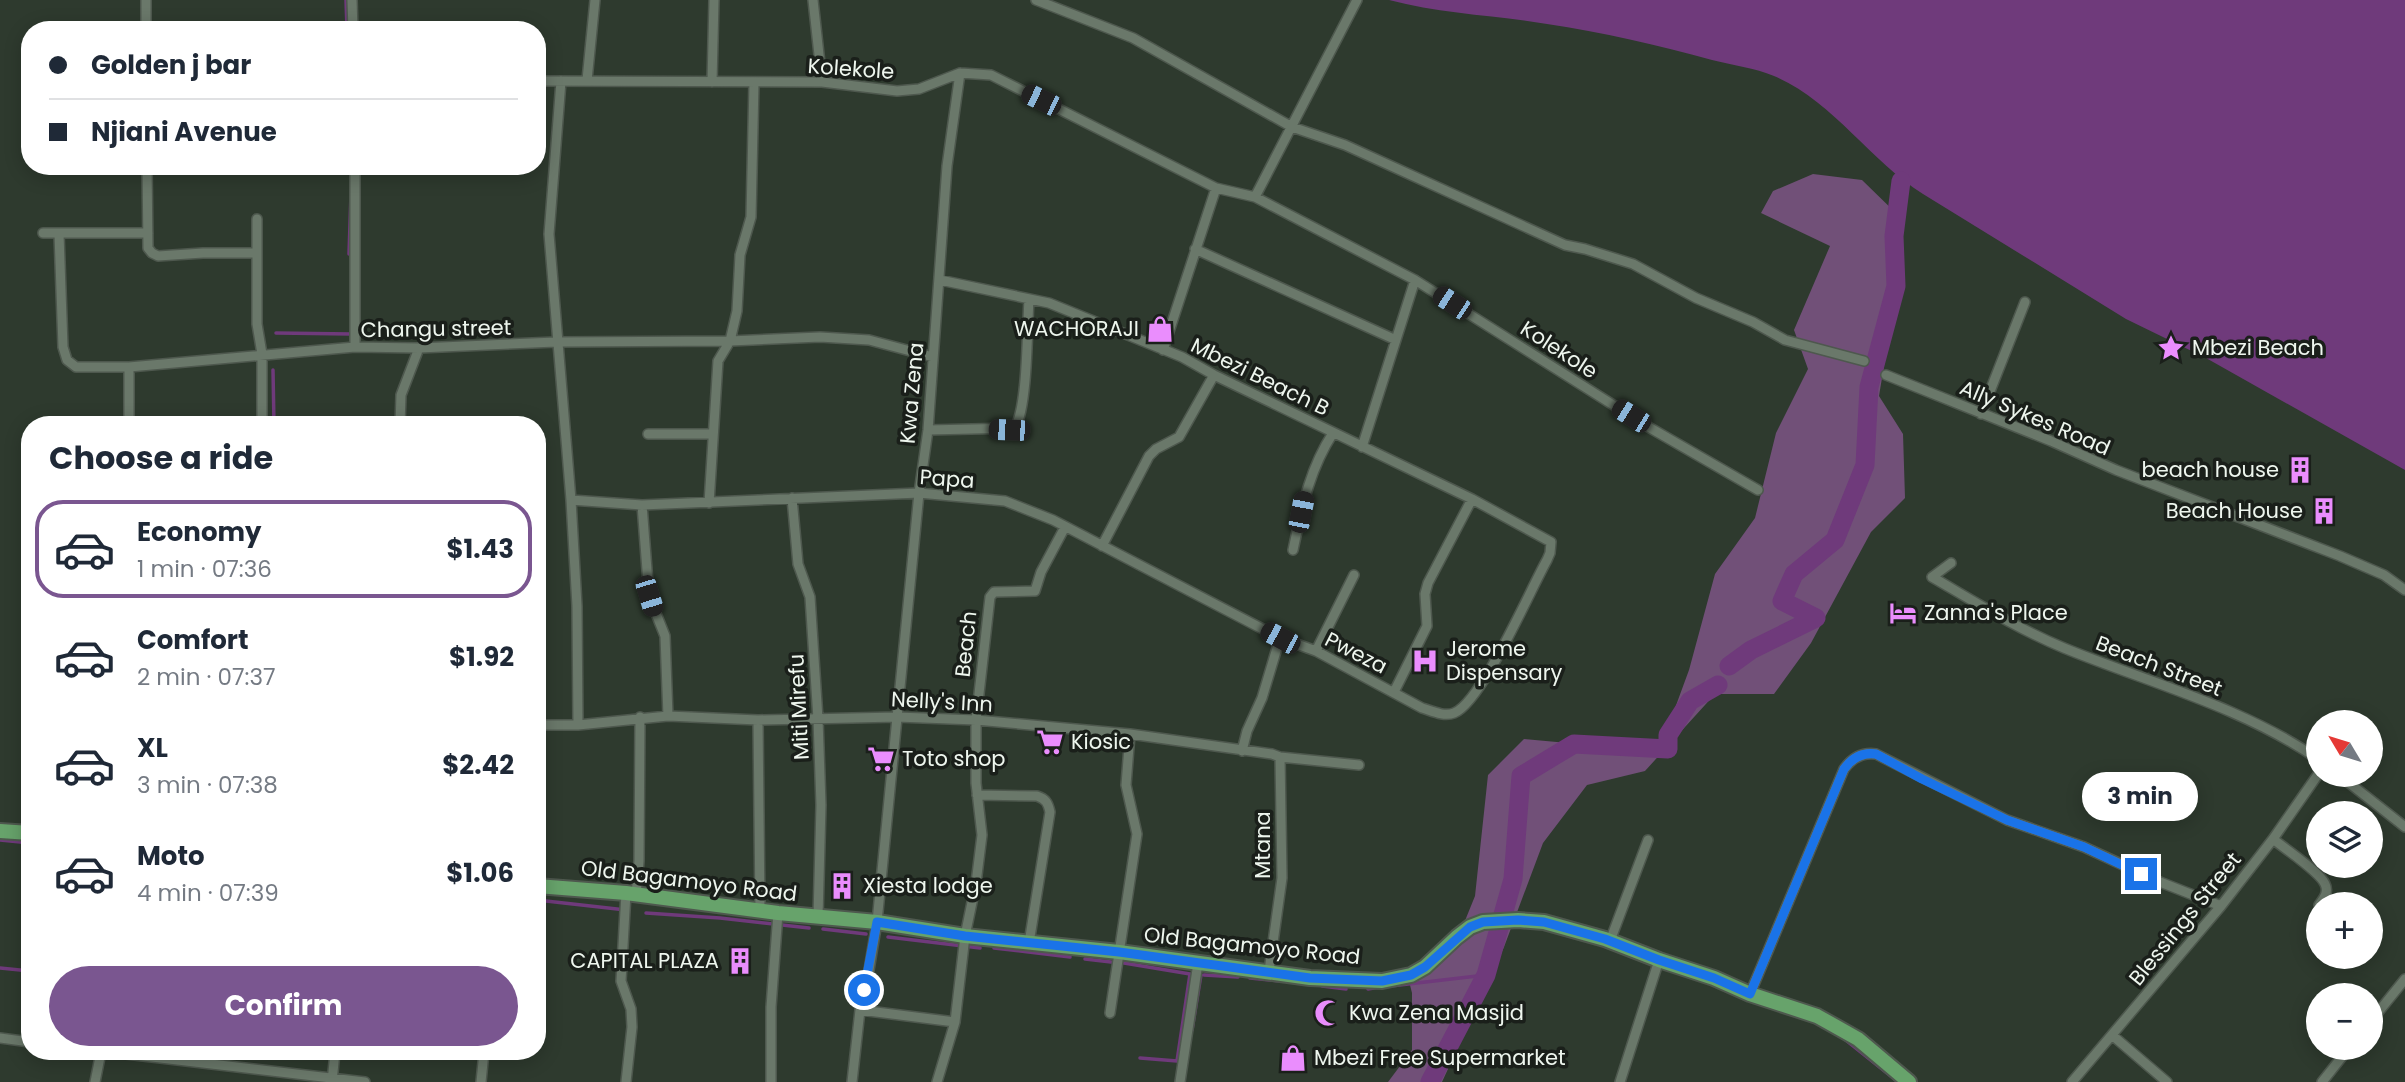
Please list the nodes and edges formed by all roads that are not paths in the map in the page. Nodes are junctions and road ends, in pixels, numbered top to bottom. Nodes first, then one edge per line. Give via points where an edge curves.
1 (146, 0) edge
2 (352, 0) edge
3 (595, 0) edge
4 (714, 0) edge
5 (813, 0) edge
6 (1036, 0) edge
7 (1357, 0) edge
8 (146, 21) edge
9 (353, 21) edge
10 (960, 73) junction
11 (587, 80) junction
12 (546, 81) edge
13 (561, 81) junction
14 (712, 82) junction
15 (754, 82) junction
16 (822, 82) junction
17 (1292, 127) junction
18 (147, 175) edge
19 (355, 175) edge
20 (1216, 188) junction
21 (1255, 197) junction
22 (257, 219) dead end
23 (43, 233) dead end
24 (148, 233) junction
25 (59, 234) junction
26 (1195, 250) junction
27 (255, 253) junction
28 (940, 280) junction
29 (1415, 280) junction
30 (1029, 299) junction
31 (2025, 302) dead end
32 (1396, 340) junction
33 (730, 341) junction
34 (556, 342) junction
35 (355, 347) junction
36 (419, 348) junction
37 (1163, 350) junction
38 (262, 354) junction
39 (933, 357) junction
40 (1864, 361) dead end
41 (129, 367) junction
42 (1214, 375) junction
43 (1886, 375) dead end
44 (1982, 414) junction
45 (129, 416) edge
46 (262, 416) edge
47 (400, 416) edge
48 (928, 430) junction
49 (1333, 433) junction
50 (648, 434) dead end
51 (713, 434) junction
52 (1362, 447) junction
53 (1758, 490) dead end
54 (919, 493) junction
55 (792, 498) junction
56 (1472, 499) junction
57 (571, 500) junction
58 (709, 503) junction
59 (642, 505) junction
60 (1065, 527) junction
61 (1551, 542) joint
62 (1102, 547) junction
63 (1293, 550) dead end
64 (1951, 563) dead end
65 (1354, 576) dead end
66 (2405, 590) edge
67 (1280, 638) junction
68 (1317, 651) junction
69 (1394, 692) junction
70 (668, 716) junction
71 (897, 717) junction
72 (639, 718) junction
73 (818, 719) junction
74 (758, 720) junction
75 (976, 720) junction
76 (546, 725) edge
77 (578, 725) junction
78 (1130, 734) junction
79 (1242, 751) junction
80 (2306, 751) edge
81 (1280, 757) junction
82 (1359, 765) dead end
83 (2308, 788) edge
84 (2356, 788) edge
85 (977, 795) junction
86 (2405, 827) edge
87 (0, 831) edge
88 (21, 832) edge
89 (2273, 838) junction
90 (1648, 840) dead end
91 (546, 887) edge
92 (2326, 892) edge
93 (631, 894) junction
94 (2221, 906) junction
95 (760, 910) junction
96 (778, 912) junction
97 (818, 917) junction
98 (877, 922) junction
99 (965, 936) junction
100 (1610, 941) junction
101 (1028, 943) junction
102 (1119, 952) junction
103 (1659, 960) junction
104 (1198, 963) junction
105 (1269, 971) junction
106 (2405, 979) edge
107 (1750, 994) junction
108 (2383, 1006) edge
109 (860, 1010) junction
110 (1110, 1013) dead end
111 (955, 1021) junction
112 (2112, 1035) junction
113 (0, 1038) edge
114 (21, 1041) edge
115 (100, 1060) edge
116 (213, 1060) edge
117 (334, 1060) edge
118 (483, 1060) edge
119 (2339, 1060) edge
120 (332, 1080) edge
121 (96, 1082) edge
122 (365, 1082) edge
123 (481, 1082) edge
124 (626, 1082) edge
125 (771, 1082) edge
126 (852, 1082) edge
127 (937, 1082) edge
128 (1180, 1082) edge
129 (1620, 1082) edge
130 (1909, 1082) edge
131 (2072, 1082) edge
132 (2167, 1082) edge
133 (2322, 1082) edge

1 - 8 street
2 - 9 street
3 - 11 street
4 - 14 street
5 - 16 street
6 - 17 street via 1133,38
7 - 17 street
10 - 16 street, Kolekole via 919,89 897,91
10 - 20 street, Kolekole via 991,75
10 - 28 street, Kwa Zena via 947,166
11 - 13 street, Kolekole
11 - 14 street, Kolekole
12 - 13 street, Kolekole
13 - 34 street via 549,234
14 - 15 street, Kolekole
15 - 16 street, Kolekole
15 - 33 street via 751,217 740,255
17 - 21 street
17 - 40 street via 1345,145 1565,245 1633,264 1785,340
18 - 24 street
19 - 35 street
20 - 21 street, Kolekole
20 - 26 street
21 - 29 street, Kolekole
22 - 27 street
23 - 25 street
24 - 25 street
24 - 27 street via 148,248 158,256
25 - 41 street, Changu street via 67,360 76,367
26 - 32 street
26 - 37 street
27 - 38 street
28 - 30 street, Mbezi Beach B
28 - 39 street, Kwa Zena
29 - 32 street
29 - 53 street, Kolekole
30 - 37 street, Mbezi Beach B via 1082,315
30 - 48 street via 1024,384 1015,428
31 - 44 street
32 - 52 street
33 - 34 street, Changu street
33 - 39 street, Changu street via 869,340
33 - 51 street via 718,360
34 - 36 street, Changu street
34 - 57 street
35 - 36 street, Changu street
35 - 38 street, Changu street
36 - 47 street via 401,395
37 - 42 street, Mbezi Beach B
38 - 41 street, Changu street
38 - 46 street
39 - 48 street, Kwa Zena
41 - 45 street
42 - 49 street, Mbezi Beach B
42 - 62 street via 1179,437 1149,456
43 - 44 street, Ally Sykes Road
44 - 66 street, Ally Sykes Road via 2340,556 2384,575
48 - 54 street, Kwa Zena
49 - 52 street, Mbezi Beach B
49 - 63 street via 1305,492
50 - 51 street
51 - 58 street
52 - 56 street, Mbezi Beach B
54 - 55 street, Papa
54 - 60 street, Papa via 1005,501
54 - 71 street, Kwa Zena
55 - 58 street, Papa
55 - 73 street, Miti Mirefu via 798,564 810,597
56 - 61 street, Mbezi Beach B
56 - 69 street via 1428,583 1427,626
57 - 59 street, Papa
57 - 77 street
58 - 59 street, Papa
59 - 70 street via 649,596 665,636
60 - 62 street, Papa
60 - 75 street, Beach via 1035,591 990,597
61 - 69 street, Pweza via 1547,560 1480,687 1463,707 1439,714
62 - 67 street, Pweza
64 - 80 street, Beach Street via 1932,577 2028,631 2175,688
65 - 68 street
67 - 68 street, Pweza
67 - 79 street
68 - 69 street, Pweza
70 - 72 street, Nelly's Inn
70 - 74 street, Nelly's Inn
71 - 73 street, Nelly's Inn
71 - 75 street, Nelly's Inn
71 - 98 street
72 - 77 street, Nelly's Inn
72 - 93 street via 639,861
73 - 74 street, Nelly's Inn
73 - 97 street, Miti Mirefu
74 - 95 street
75 - 78 street, Nelly's Inn
75 - 85 street, Beach
76 - 77 street, Nelly's Inn
78 - 79 street, Nelly's Inn
78 - 102 street via 1126,785 1137,834
79 - 81 street
81 - 82 street
81 - 105 street, Mtana via 1282,878
83 - 89 street, Blessings Street
84 - 86 street
85 - 99 street, Beach via 982,835
85 - 101 street via 1037,796 1048,804
87 - 88 main road
89 - 92 street via 2320,877
89 - 94 street, Blessings Street
90 - 100 street
91 - 93 main road, Old Bagamoyo Road
93 - 95 main road, Old Bagamoyo Road
93 - 124 street via 621,981 632,1027
94 - 107 street via 2084,847 2007,820 1868,753 1844,769
94 - 112 street, Blessings Street
95 - 96 main road, Old Bagamoyo Road
96 - 97 main road, Old Bagamoyo Road
96 - 125 street
97 - 98 main road, Old Bagamoyo Road
98 - 99 main road, Old Bagamoyo Road
98 - 109 street
99 - 101 main road, Old Bagamoyo Road
99 - 111 street, Beach
100 - 103 main road, Old Bagamoyo Road
100 - 105 main road, Old Bagamoyo Road via 1544,922 1483,922 1470,927 1411,975 1382,981
101 - 102 main road, Old Bagamoyo Road
102 - 104 main road, Old Bagamoyo Road
102 - 110 street
103 - 107 main road, Old Bagamoyo Road
103 - 129 street
104 - 105 main road, Old Bagamoyo Road
104 - 128 street
106 - 108 street
107 - 130 main road, Old Bagamoyo Road via 1838,1026
109 - 111 street
109 - 126 street
111 - 127 street, Beach
112 - 131 street, Blessings Street
112 - 132 street
113 - 114 street
115 - 121 street
116 - 120 street
117 - 120 street
118 - 123 street
119 - 133 street
120 - 122 street

